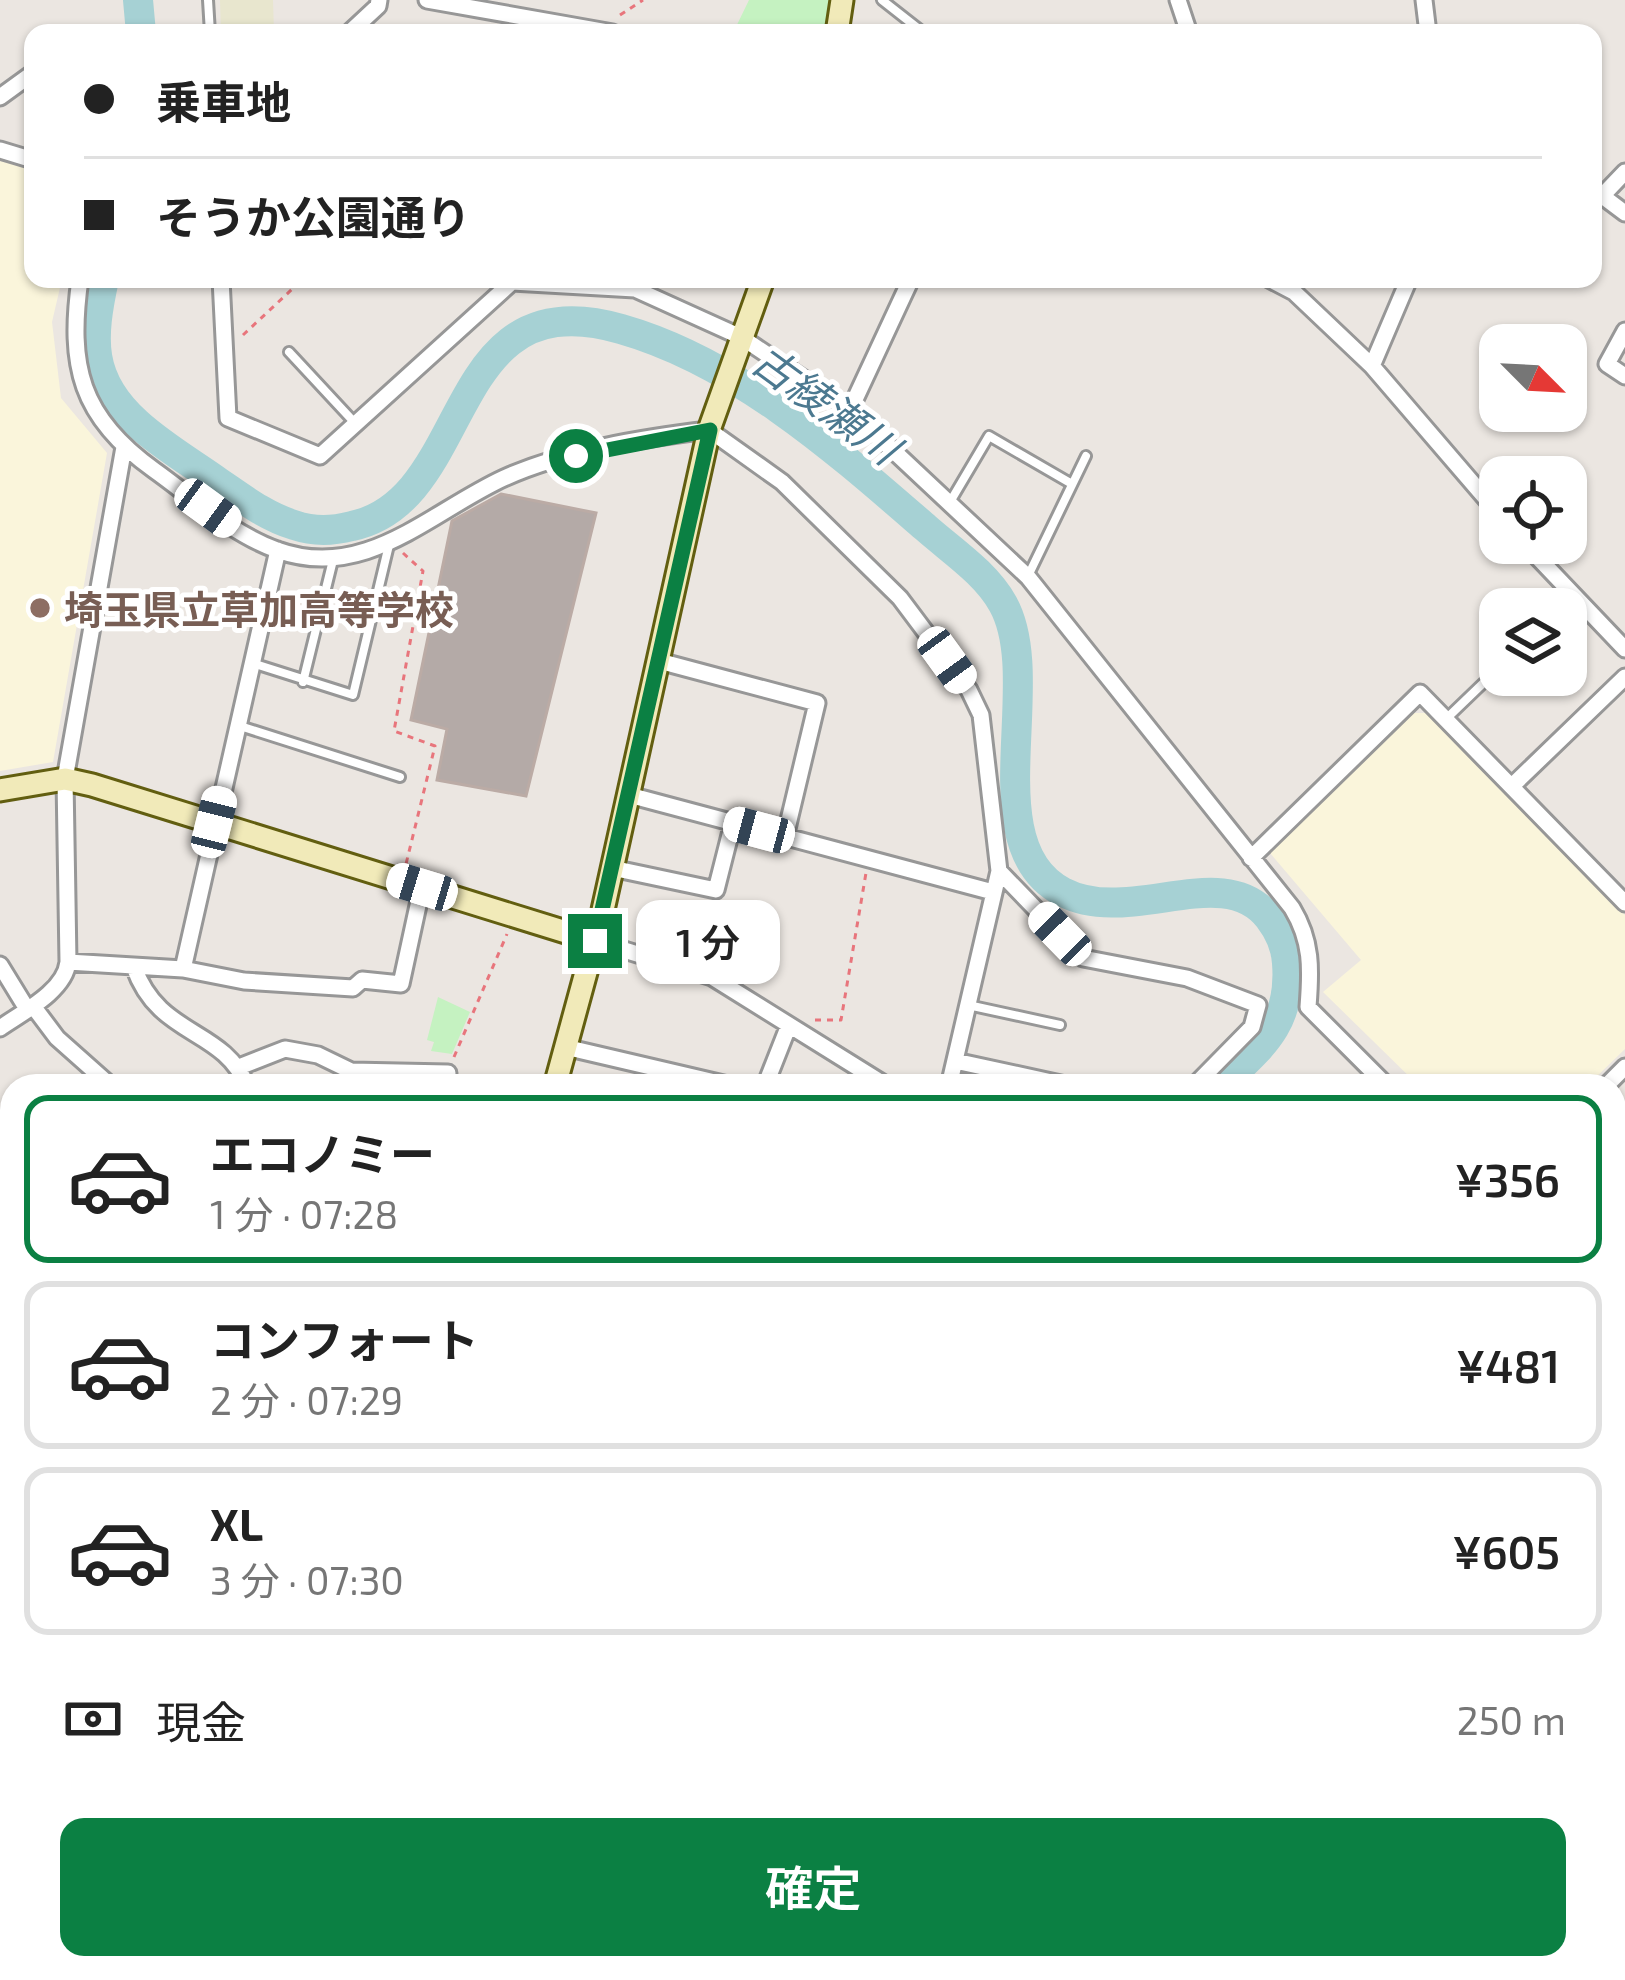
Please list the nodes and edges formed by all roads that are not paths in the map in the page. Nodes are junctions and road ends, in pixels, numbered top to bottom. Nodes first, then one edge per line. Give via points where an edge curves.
1 (379, 0) edge
2 (427, 0) edge
3 (882, 0) edge
4 (357, 24) edge
5 (562, 24) edge
6 (913, 24) edge
7 (79, 288) edge
8 (221, 288) edge
9 (505, 288) edge
10 (617, 288) edge
11 (760, 288) edge
12 (907, 288) edge
13 (1286, 288) edge
14 (1405, 288) edge
15 (1625, 331) edge
16 (739, 343) junction
17 (289, 352) dead end
18 (1372, 366) junction
19 (1625, 376) edge
20 (850, 410) junction
21 (712, 421) junction
22 (354, 422) junction
23 (124, 447) junction
24 (1086, 456) dead end
25 (1072, 484) junction
26 (1479, 491) edge
27 (949, 503) junction
28 (392, 543) junction
29 (278, 550) junction
30 (333, 558) junction
31 (1544, 564) edge
32 (1028, 577) junction
33 (1567, 588) edge
34 (1587, 609) edge
35 (1625, 649) edge
36 (659, 661) junction
37 (251, 663) junction
38 (1625, 677) edge
39 (303, 682) junction
40 (1479, 687) edge
41 (1447, 718) junction
42 (238, 725) junction
43 (400, 777) dead end
44 (64, 779) junction
45 (1512, 785) junction
46 (0, 790) edge
47 (629, 795) junction
48 (214, 822) junction
49 (733, 823) junction
50 (785, 838) junction
51 (1251, 858) junction
52 (612, 868) junction
53 (999, 871) junction
54 (422, 887) junction
55 (993, 892) junction
56 (1625, 903) edge
57 (595, 941) junction
58 (68, 962) junction
59 (0, 965) edge
60 (134, 967) junction
61 (183, 969) junction
62 (968, 1005) junction
63 (30, 1008) junction
64 (1060, 1025) dead end
65 (792, 1027) junction
66 (0, 1028) edge
67 (565, 1047) junction
68 (955, 1061) junction
69 (239, 1067) junction
70 (440, 1071) road end
71 (97, 1074) edge
72 (242, 1074) edge
73 (557, 1074) edge
74 (681, 1074) edge
75 (770, 1074) edge
76 (868, 1074) edge
77 (952, 1074) edge
78 (1015, 1074) edge
79 (1206, 1074) edge
80 (1375, 1074) edge

1 - 4 street
2 - 5 street
3 - 6 lane
7 - 23 street via 73,340 80,380
8 - 22 street via 228,418 320,456
9 - 22 street
10 - 16 street via 635,289
11 - 16 street
12 - 20 street
13 - 18 street
14 - 18 street
15 - 19 street via 1607,364
16 - 20 street
16 - 21 street
17 - 22 lane
18 - 26 street
20 - 27 street
21 - 28 street via 505,478
21 - 36 street
21 - 53 street via 900,598 969,690 981,715
23 - 29 street
23 - 44 street
24 - 25 lane
25 - 27 lane via 989,436
25 - 32 lane
27 - 32 street
28 - 30 street
28 - 39 lane via 353,695
29 - 30 street
29 - 37 street
30 - 39 lane
31 - 33 street
32 - 51 street
34 - 35 street
36 - 47 street
36 - 50 street via 817,703
37 - 39 lane
37 - 42 street
38 - 45 street
40 - 41 lane
41 - 45 street
41 - 51 street via 1420,693
42 - 43 lane
42 - 48 street
44 - 46 street
44 - 48 street
44 - 58 street
45 - 56 street
47 - 49 street
47 - 52 street
48 - 54 street
48 - 61 street
49 - 50 street
49 - 52 street via 716,890
50 - 55 street
51 - 80 street via 1307,937 1309,1007
52 - 57 street
53 - 55 street
53 - 79 street via 1083,958 1187,978 1258,1005 1252,1027
54 - 57 street
54 - 61 street via 400,984 244,981
55 - 62 street
57 - 65 street via 712,977
57 - 67 street
58 - 60 street
58 - 63 street via 67,974
59 - 63 street
60 - 61 street
60 - 69 street via 155,1006
62 - 64 lane
62 - 68 street
63 - 66 street
63 - 71 street
65 - 75 street
65 - 76 street
67 - 73 street
67 - 74 street
68 - 77 street
68 - 78 street
69 - 70 street via 285,1049 351,1071
69 - 72 street

